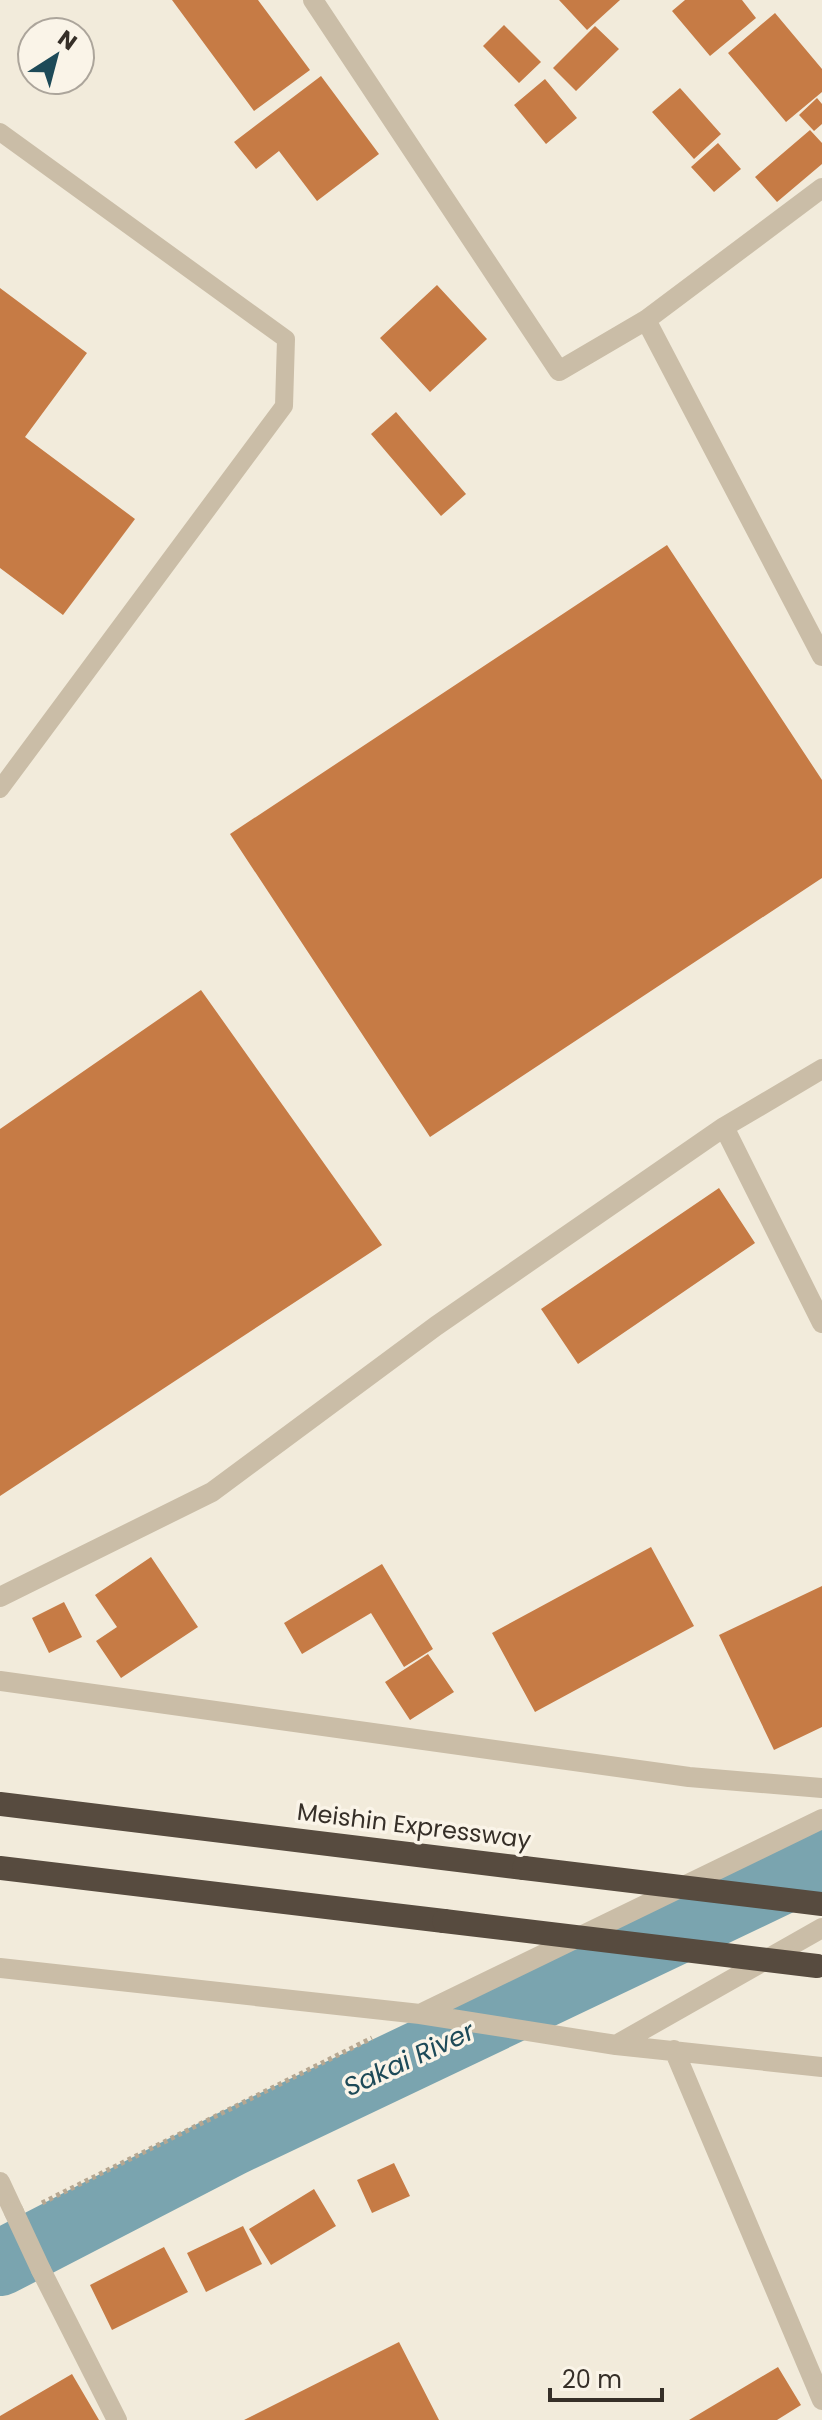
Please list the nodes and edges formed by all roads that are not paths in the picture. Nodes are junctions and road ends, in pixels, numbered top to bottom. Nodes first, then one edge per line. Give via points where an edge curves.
1 (313, 0) edge
2 (0, 132) edge
3 (822, 188) edge
4 (646, 320) junction
5 (822, 656) edge
6 (0, 789) edge
7 (822, 1069) edge
8 (724, 1127) junction
9 (822, 1323) edge
10 (0, 1597) edge
11 (0, 1681) edge
12 (822, 1788) edge
13 (0, 1804) edge
14 (822, 1819) edge
15 (0, 1868) edge
16 (822, 1904) edge
17 (822, 1928) edge
18 (820, 1967) edge
19 (0, 1968) edge
20 (420, 2014) junction
21 (606, 2043) junction
22 (674, 2050) junction
23 (822, 2067) edge
24 (0, 2182) edge
25 (822, 2400) edge
26 (117, 2420) edge

1 - 4 street via 559,371
2 - 6 lane via 286,339 284,406
3 - 4 street
4 - 5 street
7 - 8 street
8 - 9 street
8 - 10 street via 436,1326 212,1492
11 - 12 street via 689,1777
13 - 16 highway, Meishin Expressway, bridge
14 - 20 street
15 - 18 highway, bridge
17 - 21 street
19 - 20 street
20 - 21 street
21 - 22 street
22 - 23 street
22 - 25 street
24 - 26 street, bridge via 21,2211 41,2270

